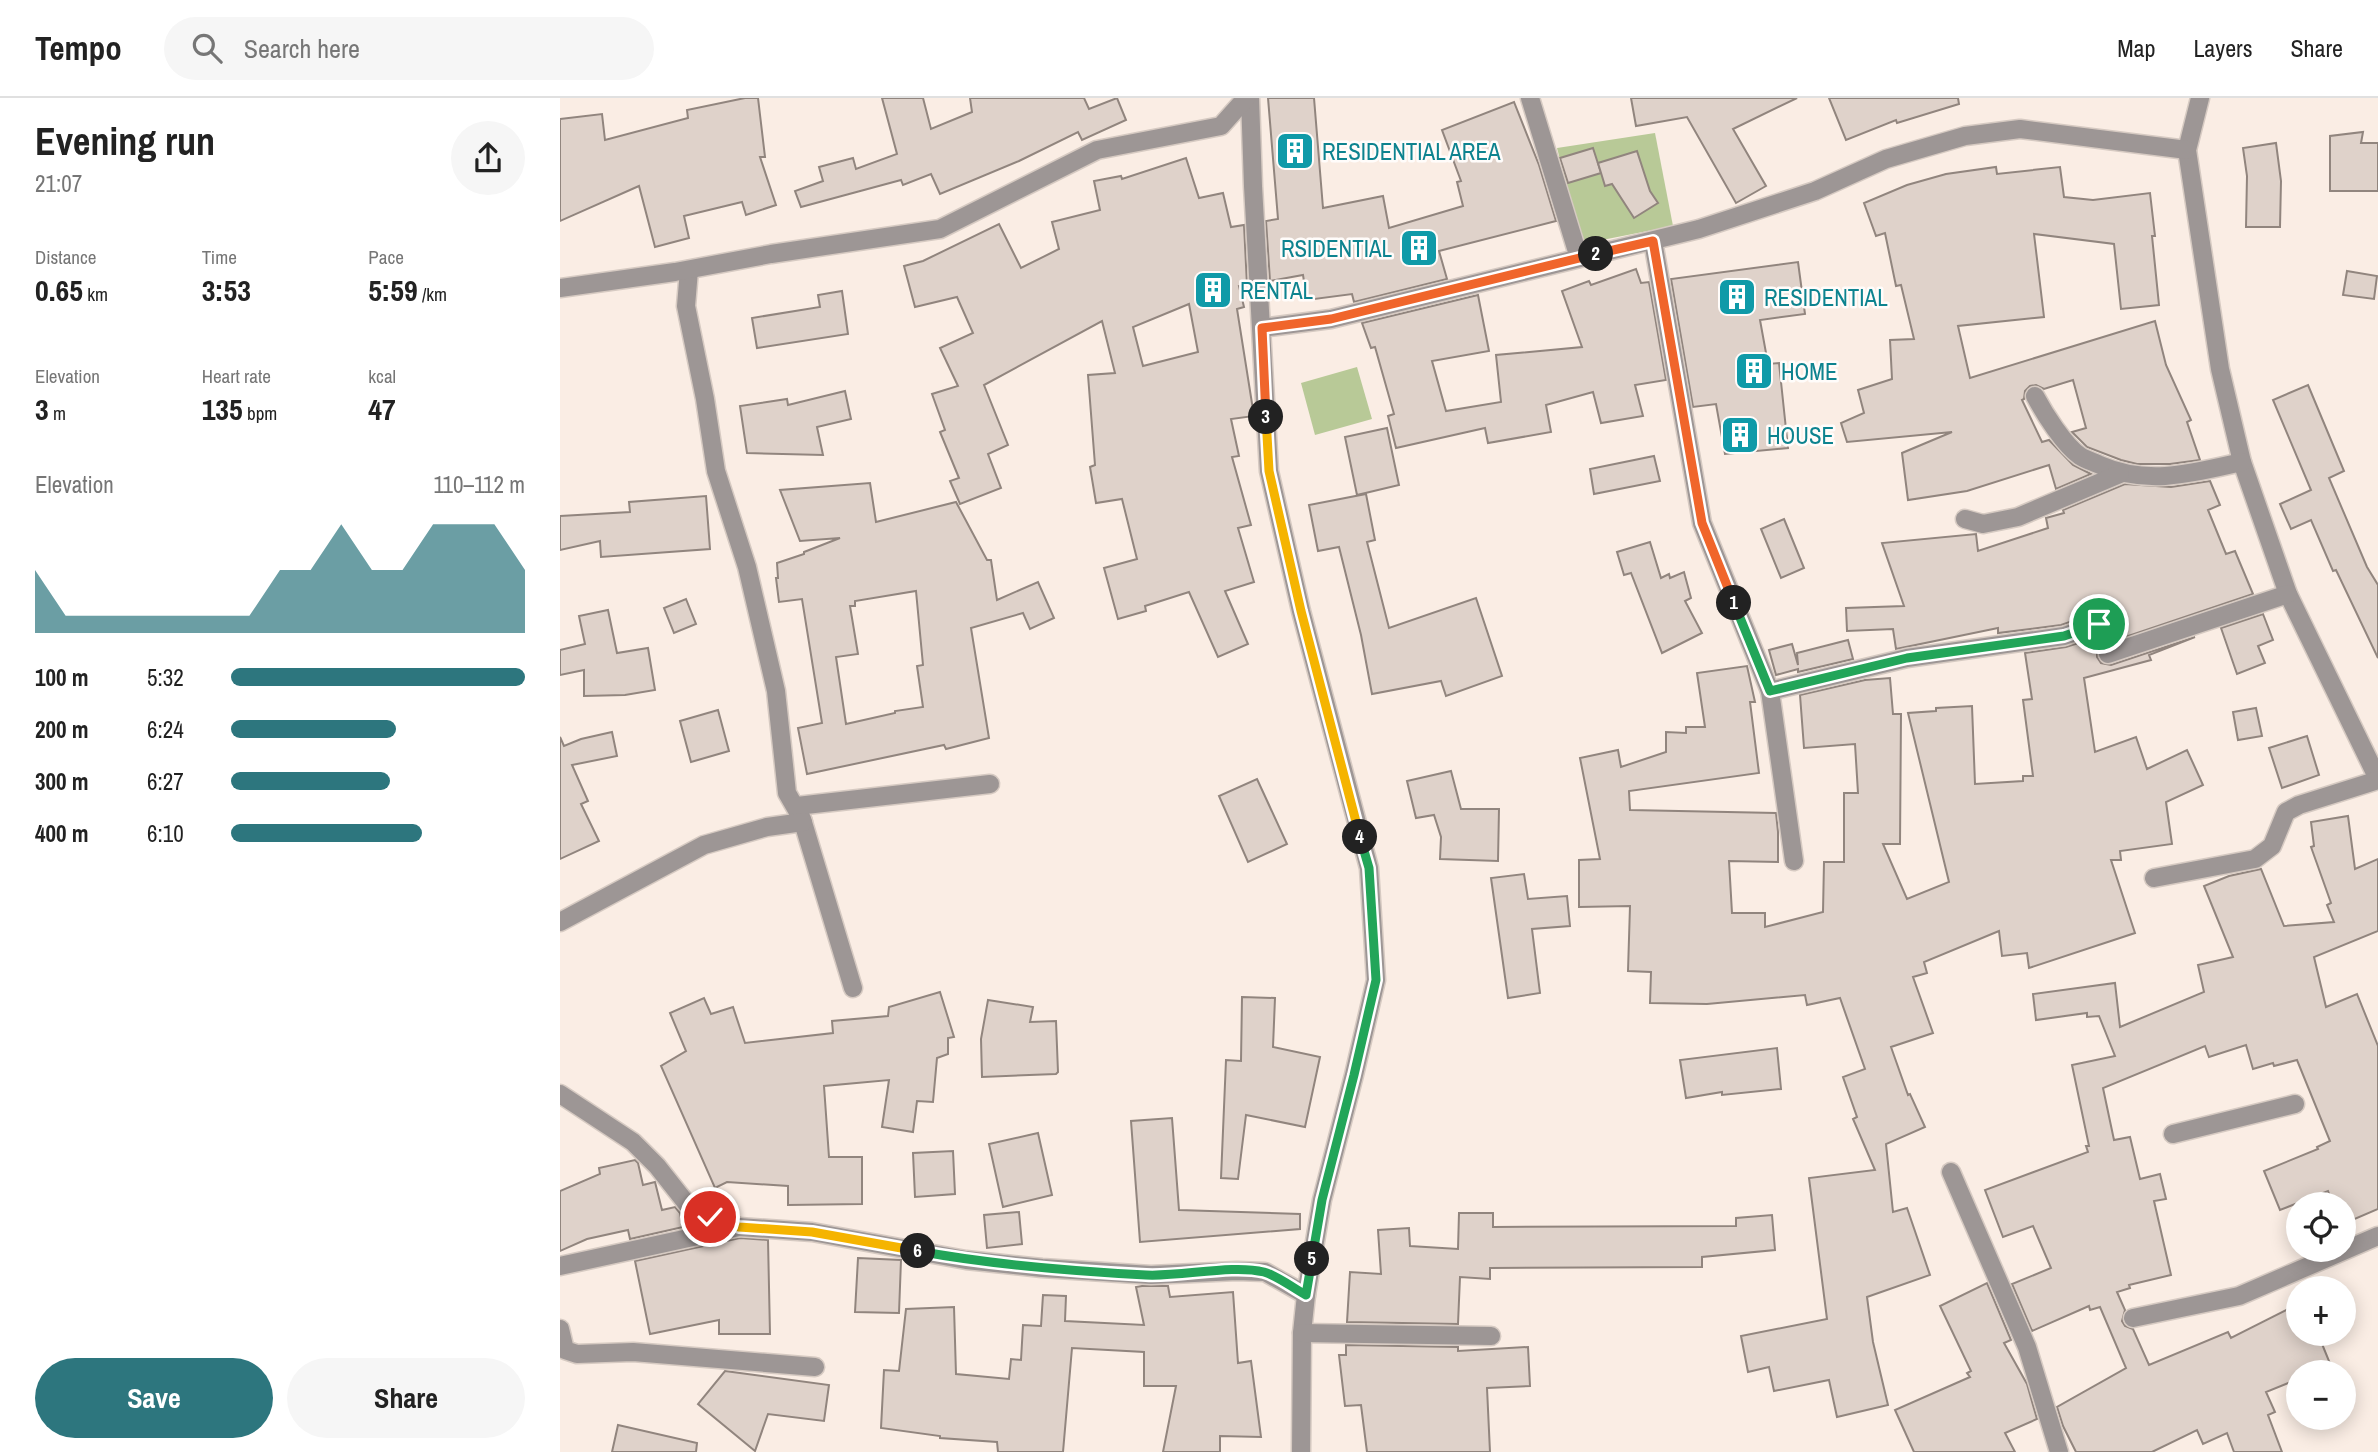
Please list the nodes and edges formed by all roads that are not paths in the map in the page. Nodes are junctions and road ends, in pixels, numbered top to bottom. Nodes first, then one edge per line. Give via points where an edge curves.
1 (1248, 98) edge
2 (1530, 98) edge
3 (2200, 98) edge
4 (2187, 150) junction
5 (1653, 241) junction
6 (1579, 258) junction
7 (689, 270) junction
8 (560, 288) edge
9 (1262, 328) junction
10 (2035, 396) dead end
11 (2242, 462) junction
12 (2120, 474) junction
13 (1965, 519) dead end
14 (2288, 594) junction
15 (2099, 624) dead end
16 (2108, 654) dead end
17 (1770, 691) junction
18 (2378, 779) edge
19 (990, 784) dead end
20 (800, 814) junction
21 (1794, 862) dead end
22 (2154, 878) dead end
23 (560, 922) edge
24 (853, 988) dead end
25 (560, 1094) edge
26 (2295, 1104) dead end
27 (2173, 1134) dead end
28 (1951, 1172) dead end
29 (739, 1227) junction
30 (2378, 1236) edge
31 (560, 1266) edge
32 (1306, 1295) junction
33 (2133, 1318) dead end
34 (560, 1329) edge
35 (1302, 1333) junction
36 (1491, 1336) dead end
37 (815, 1367) dead end
38 (1301, 1452) edge
39 (2059, 1452) edge

1 - 7 street via 1221,127 1097,150 940,229
1 - 9 street
2 - 6 street
3 - 4 street
4 - 5 street via 2020,129 1965,136 1886,159 1815,191
4 - 11 street via 2220,369
5 - 6 street
5 - 17 street via 1702,523
6 - 9 street via 1331,319
7 - 8 street
7 - 20 street via 686,306 716,471 747,567 776,691 788,793
9 - 32 street via 1269,471 1369,868 1376,980 1322,1200
10 - 12 street via 2080,456
11 - 12 street via 2153,477
11 - 14 street
12 - 13 street via 2018,517 1983,524
14 - 16 street
14 - 18 street
15 - 17 street via 2064,636 1907,658
17 - 21 street
18 - 22 street via 2286,812 2272,846 2255,859
19 - 20 street
20 - 23 street via 704,845
20 - 24 street
25 - 29 street via 633,1142 687,1204
26 - 27 street
28 - 39 street via 2027,1347
29 - 31 street
29 - 32 street via 812,1232 966,1260 1042,1268 1151,1275 1265,1272
30 - 33 street via 2239,1296
32 - 35 street
34 - 37 street via 565,1350 577,1354 632,1352
35 - 36 street
35 - 38 street

